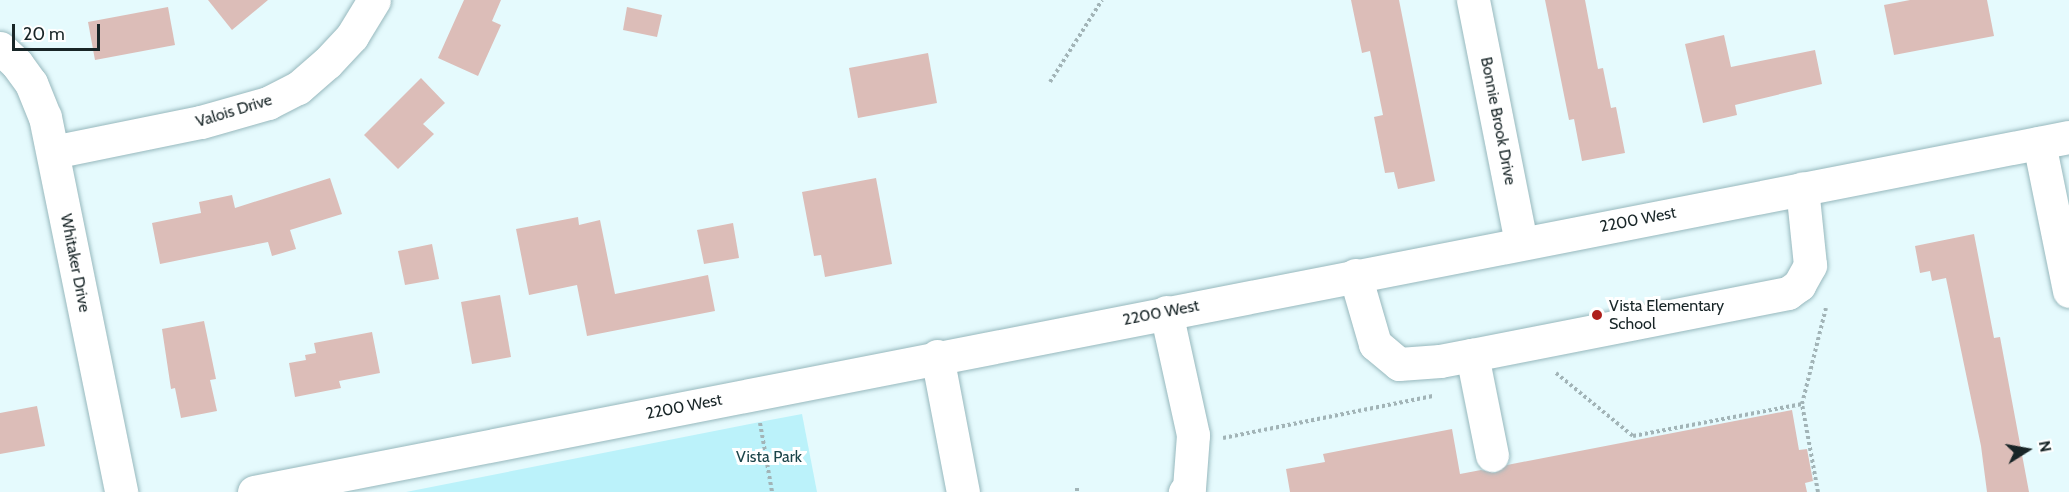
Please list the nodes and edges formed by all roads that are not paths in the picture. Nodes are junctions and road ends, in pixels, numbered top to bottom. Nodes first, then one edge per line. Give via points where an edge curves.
1 (374, 0) edge
2 (1473, 0) edge
3 (0, 48) edge
4 (2054, 140) edge
5 (53, 152) junction
6 (1802, 188) junction
7 (1521, 243) junction
8 (1355, 275) junction
9 (2069, 291) edge
10 (1166, 312) junction
11 (1472, 355) junction
12 (937, 356) junction
13 (1492, 455) dead end
14 (121, 492) edge
15 (254, 492) edge
16 (963, 492) edge
17 (1185, 492) edge

1 - 5 street, Valois Drive via 352,36 327,63 298,88 268,103 201,122
2 - 7 street, Bonnie Brook Drive
3 - 5 street, Whitaker Drive via 31,83 45,117
4 - 6 street, 2200 West
4 - 9 street
5 - 14 street, Whitaker Drive
6 - 7 street, 2200 West
6 - 11 street via 1810,265 1799,285 1788,293
7 - 8 street, 2200 West
8 - 10 street, 2200 West
8 - 11 street via 1375,344 1399,364
10 - 12 street, 2200 West
10 - 17 street via 1193,435 1189,488
11 - 13 street
12 - 15 street, 2200 West
12 - 16 street

